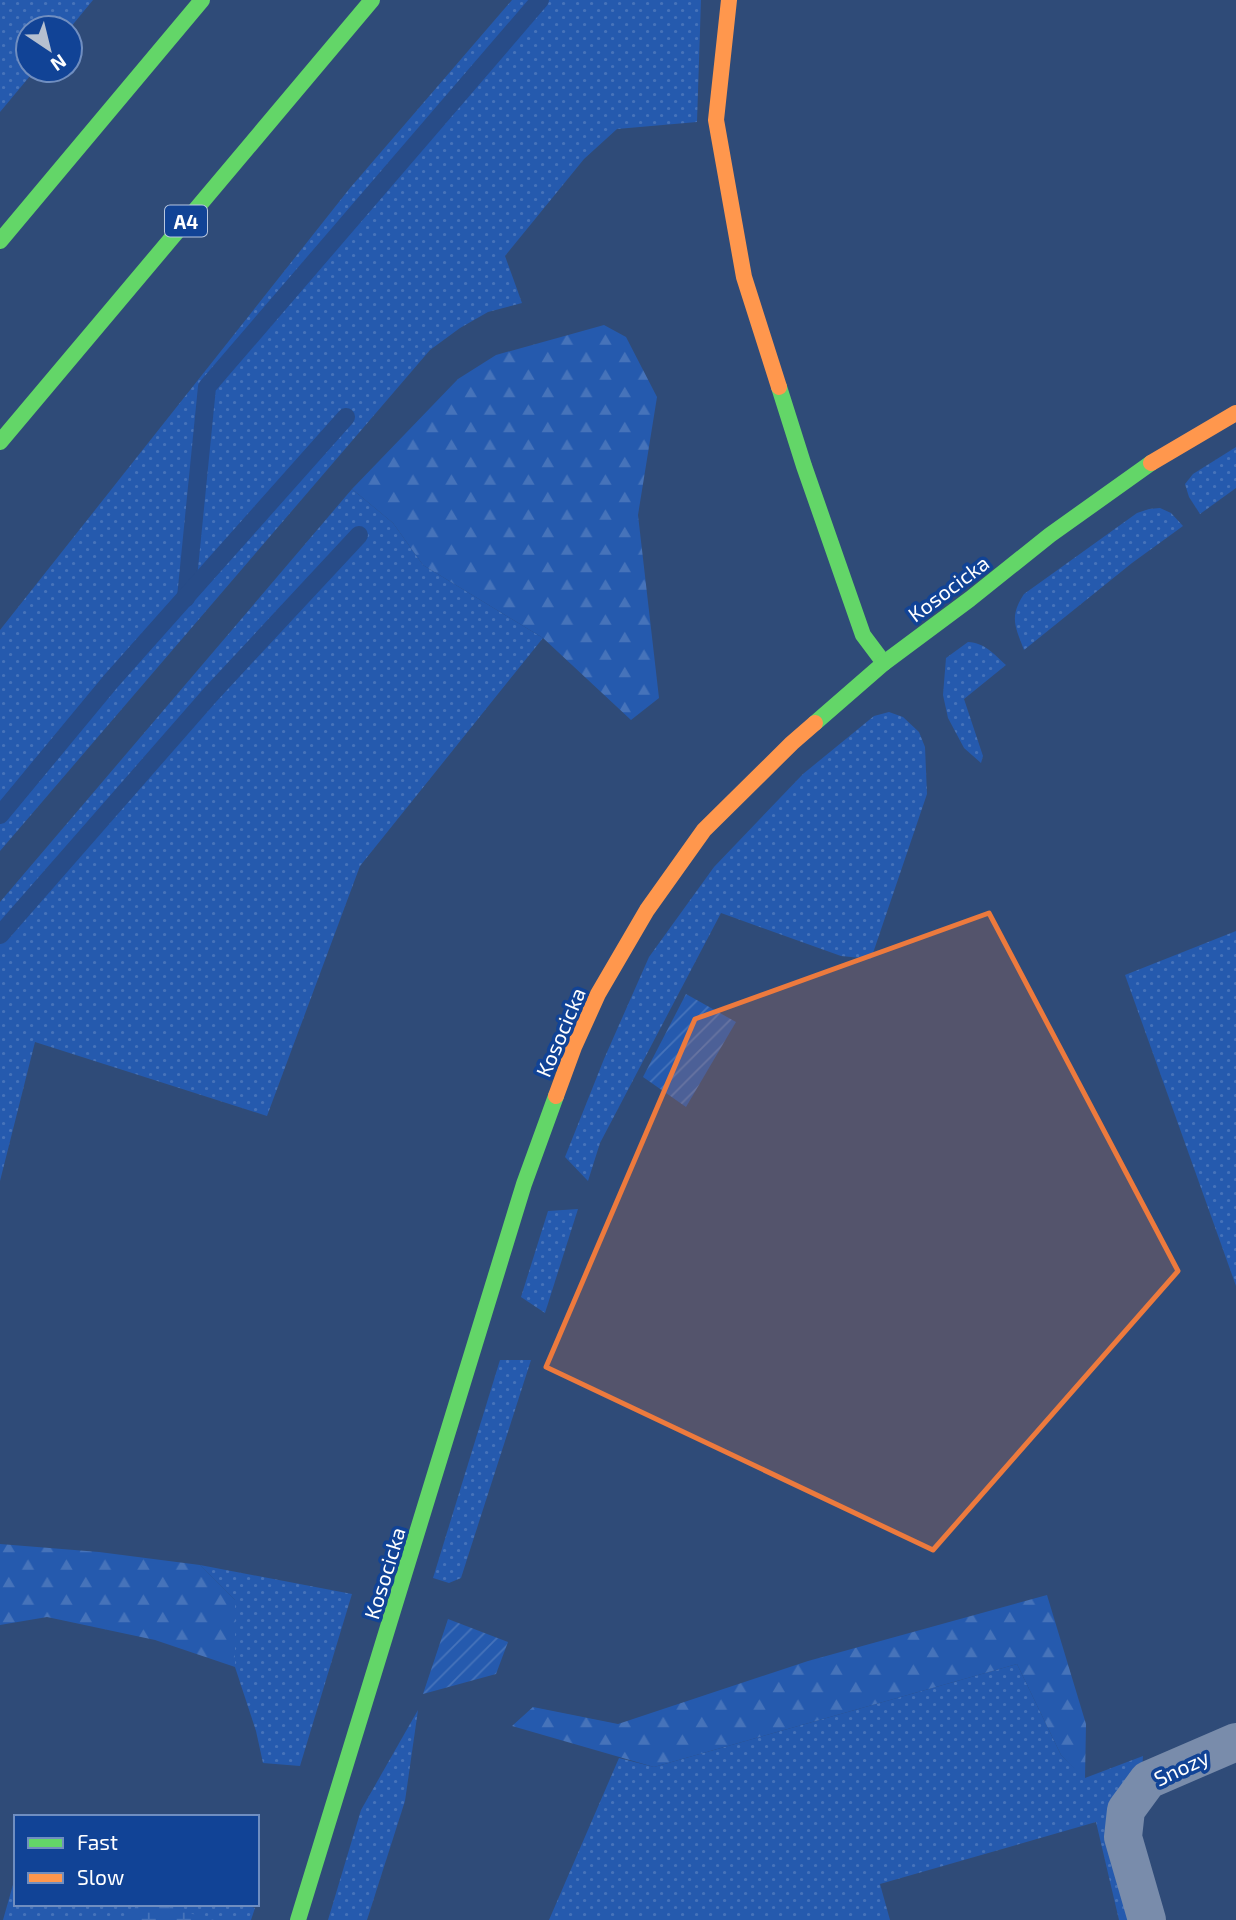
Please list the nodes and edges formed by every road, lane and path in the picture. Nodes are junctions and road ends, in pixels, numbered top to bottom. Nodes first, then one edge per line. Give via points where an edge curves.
1 (202, 0) edge
2 (372, 0) edge
3 (729, 0) edge
4 (0, 241) edge
5 (1236, 413) edge
6 (0, 442) edge
7 (884, 663) junction
8 (1236, 1742) edge
9 (298, 1920) edge
10 (1147, 1920) edge

1 - 4 main road
2 - 6 main road, A4
3 - 7 main road via 716,120 744,277 863,635
5 - 7 main road, Kosocicka via 1137,473
7 - 9 main road, Kosocicka via 792,743 704,830 647,910 573,1047 524,1184
8 - 10 street, Snozy via 1148,1780 1126,1810 1123,1838

